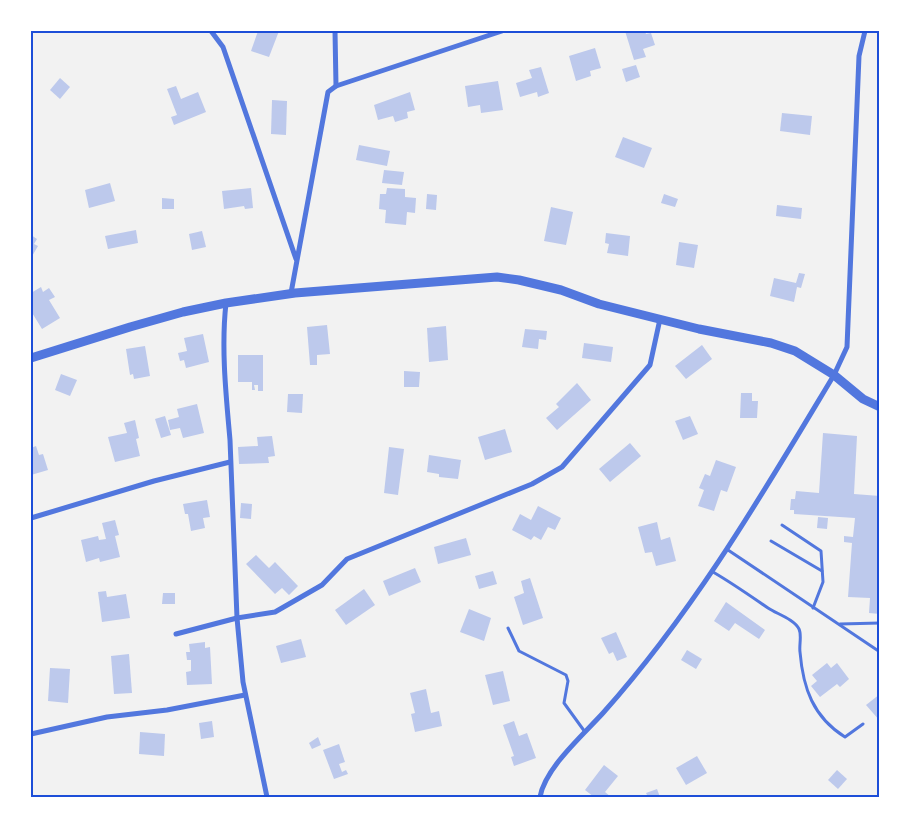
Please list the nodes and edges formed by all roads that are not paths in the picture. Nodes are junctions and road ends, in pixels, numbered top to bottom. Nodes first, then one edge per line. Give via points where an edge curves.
1 (211, 31) edge
2 (336, 31) edge
3 (502, 31) edge
4 (865, 31) edge
5 (336, 86) junction
6 (296, 260) junction
7 (291, 293) junction
8 (226, 303) junction
9 (660, 319) junction
10 (31, 358) edge
11 (834, 375) junction
12 (880, 407) edge
13 (230, 462) junction
14 (31, 518) edge
15 (782, 525) dead end
16 (771, 541) dead end
17 (728, 550) junction
18 (822, 571) junction
19 (713, 572) junction
20 (813, 608) junction
21 (237, 618) junction
22 (880, 623) edge
23 (840, 624) junction
24 (508, 628) dead end
25 (176, 634) dead end
26 (880, 652) edge
27 (245, 695) junction
28 (863, 724) dead end
29 (585, 733) junction
30 (31, 734) edge
31 (267, 797) edge
32 (540, 797) edge

1 - 6 street via 223,47
2 - 5 street
3 - 5 street
4 - 11 street via 859,56 847,347
5 - 6 street via 328,92
6 - 7 street
7 - 8 street
7 - 9 street via 497,278 561,290 599,304
8 - 10 street via 165,316
8 - 13 street via 224,324
9 - 11 street via 771,343 807,357
9 - 21 street via 650,365 562,468 532,484 347,559 322,585 275,612
11 - 12 street via 863,399
11 - 17 street
13 - 14 street
13 - 21 street
15 - 18 lane via 820,548
16 - 18 lane
17 - 19 street
17 - 20 lane
18 - 20 lane via 822,588
19 - 28 lane via 795,624 800,631 801,668 807,694 836,731 845,737
19 - 29 street via 645,666
20 - 23 lane
21 - 25 street
21 - 27 street
22 - 23 lane
23 - 26 lane
24 - 29 lane via 518,651 566,675 564,702
27 - 30 street via 167,710 107,717
27 - 31 street
29 - 32 street via 542,784

